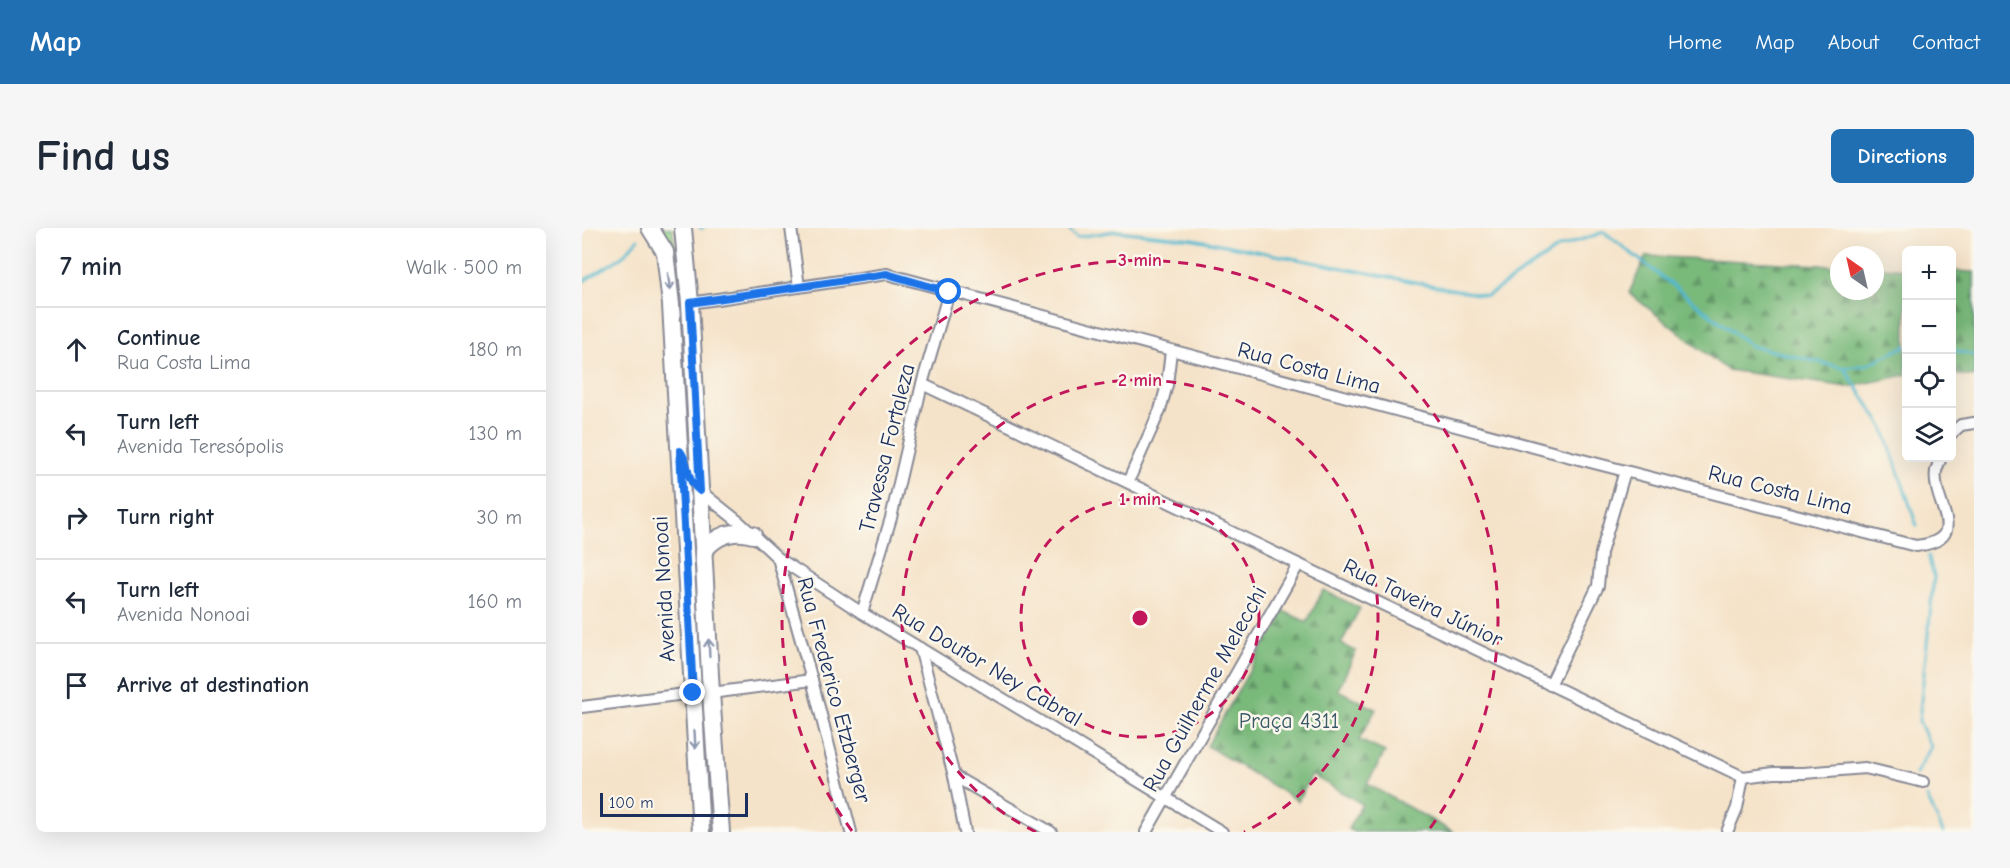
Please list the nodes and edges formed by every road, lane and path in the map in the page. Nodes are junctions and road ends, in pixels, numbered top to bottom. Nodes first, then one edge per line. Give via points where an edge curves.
1 (650, 228) edge
2 (683, 228) edge
3 (791, 228) edge
4 (799, 287) junction
5 (949, 292) junction
6 (690, 303) junction
7 (1171, 351) junction
8 (922, 384) junction
9 (1974, 423) edge
10 (1956, 429) edge
11 (680, 451) junction
12 (1940, 462) edge
13 (1625, 471) junction
14 (1128, 482) junction
15 (700, 483) junction
16 (739, 522) junction
17 (753, 535) junction
18 (704, 552) junction
19 (778, 558) junction
20 (1298, 565) junction
21 (862, 613) junction
22 (920, 648) junction
23 (812, 680) junction
24 (1550, 685) junction
25 (693, 693) junction
26 (711, 693) junction
27 (582, 707) edge
28 (954, 776) junction
29 (1743, 777) junction
30 (1923, 782) dead end
31 (1167, 797) junction
32 (701, 832) edge
33 (721, 832) edge
34 (851, 832) edge
35 (965, 832) edge
36 (1051, 832) edge
37 (1146, 832) edge
38 (1222, 832) edge
39 (1727, 832) edge

1 -> 11 main road, Avenida Nonoai via 665,252
2 - 6 main road, Avenida Nonoai
3 - 4 street
4 - 5 street, Rua Costa Lima via 887,274
4 - 6 street, Rua Costa Lima
5 - 7 street, Rua Costa Lima
5 - 8 street, Travessa Fortaleza
6 - 15 main road, Avenida Nonoai
7 - 13 street, Rua Costa Lima
7 - 14 street via 1160,410
8 - 14 street, Rua Taveira Júnior
8 - 21 street, Travessa Fortaleza via 891,518
9 - 10 street
11 - 15 main road via 687,461 690,482
11 - 25 main road, Avenida Nonoai
12 - 13 street, Rua Costa Lima via 1937,488 1948,529 1932,544 1916,546
13 - 24 street via 1601,554 1598,586
14 - 20 street, Rua Taveira Júnior
15 - 16 street, Rua Doutor Ney Cabral
15 - 16 street, Rua Doutor Ney Cabral
15 - 18 main road, Avenida Nonoai
16 - 17 street, Rua Doutor Ney Cabral
17 - 18 main road via 729,533 714,540
17 - 19 street, Rua Doutor Ney Cabral
26 -> 18 main road, Avenida Nonoai
19 - 21 street, Rua Doutor Ney Cabral
19 - 23 street, Rua Frederico Etzberger
20 - 24 street, Rua Taveira Júnior
20 - 31 street, Rua Guilherme Melecchi
21 - 22 street, Rua Doutor Ney Cabral
22 - 28 street
22 - 31 street, Rua Doutor Ney Cabral
23 - 26 street
23 - 34 street, Rua Frederico Etzberger
24 - 29 street, Rua Taveira Júnior
25 - 27 street
25 -> 32 main road, Avenida Nonoai
26 - 33 main road, Avenida Nonoai
28 - 35 street
28 - 36 street
29 - 30 street via 1865,768
29 - 39 street
31 - 37 street, Rua Guilherme Melecchi
31 - 38 street, Rua Doutor Ney Cabral

